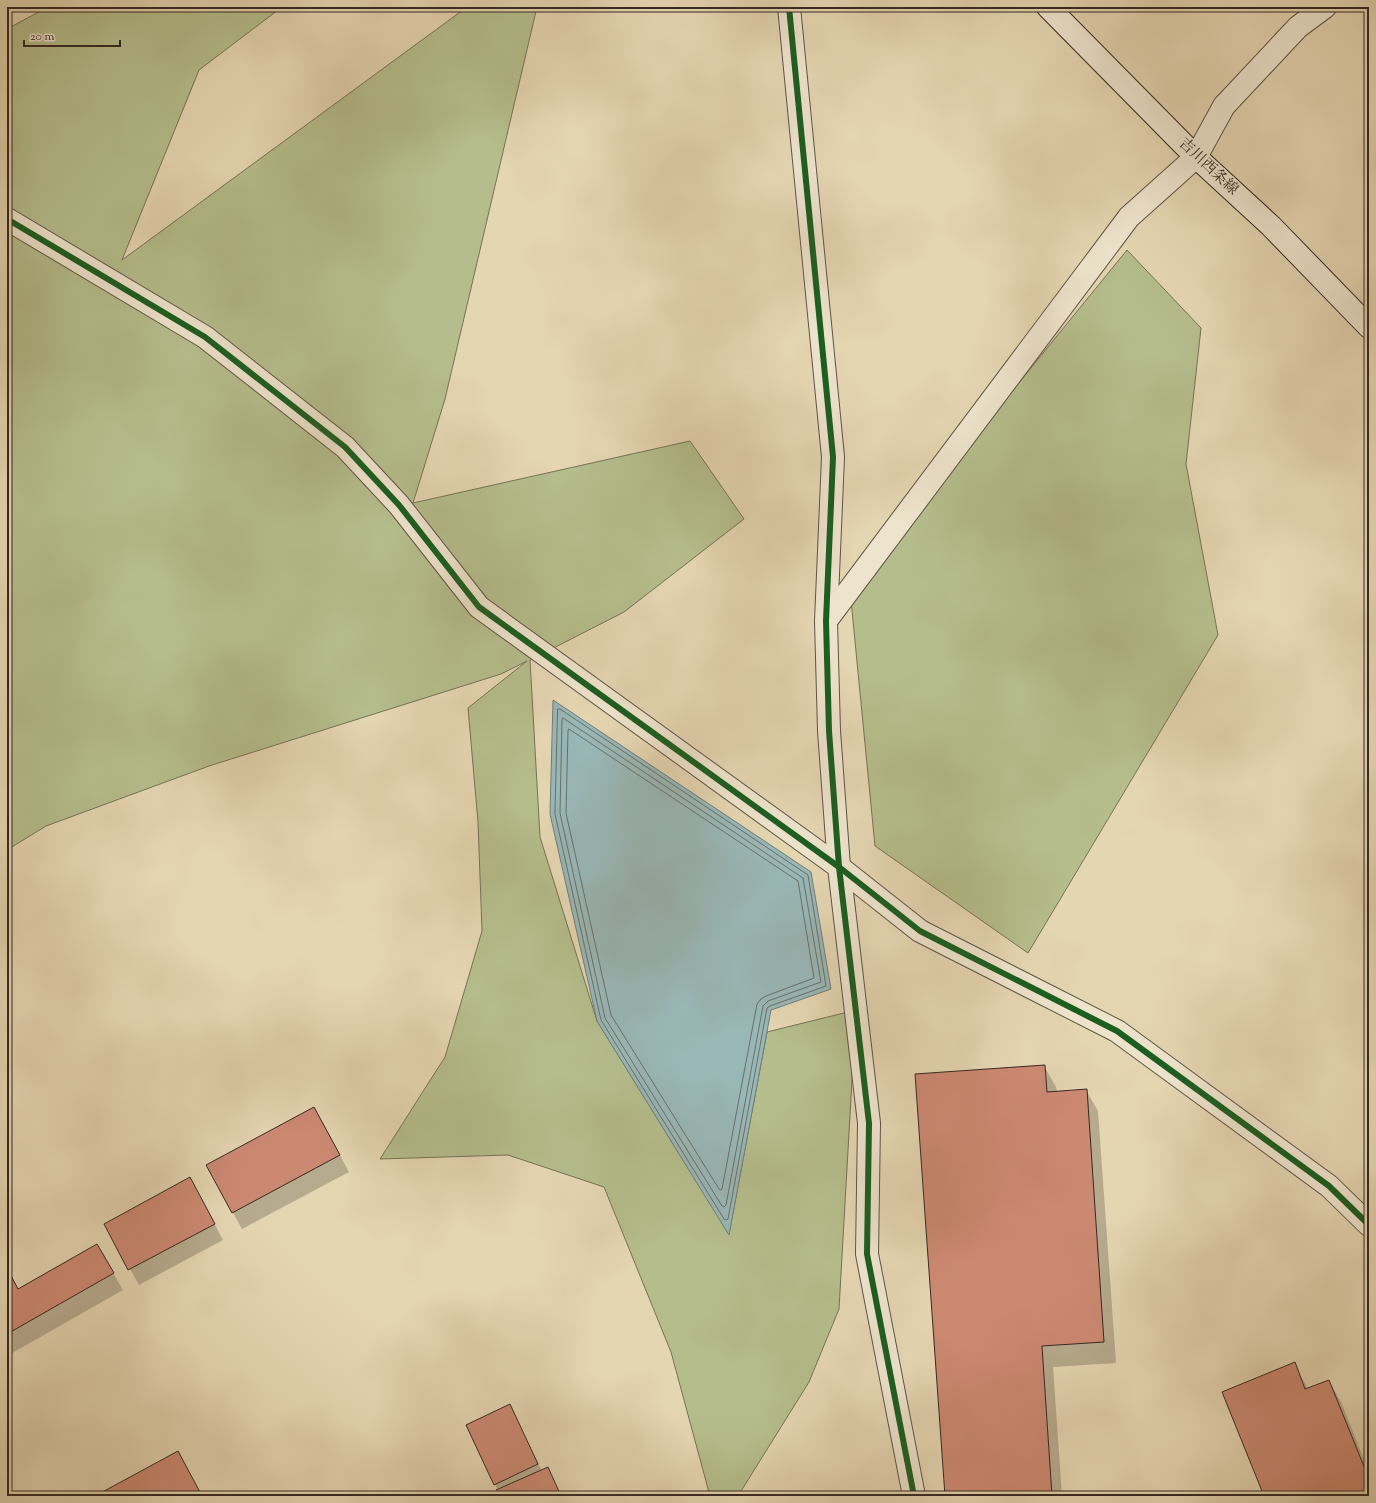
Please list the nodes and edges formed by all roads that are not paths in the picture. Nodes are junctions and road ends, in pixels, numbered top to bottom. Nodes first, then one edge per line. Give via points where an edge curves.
1 (789, 7) edge
2 (1048, 7) edge
3 (1322, 8) edge
4 (1196, 157) junction
5 (7, 219) edge
6 (1369, 327) edge
7 (826, 621) junction
8 (839, 867) junction
9 (1369, 1225) edge
10 (914, 1496) edge

1 - 7 street via 833,457
2 - 4 street, 吉川西条線
3 - 4 street via 1298,27 1224,106
4 - 6 street, 吉川西条線 via 1271,226
4 - 7 street via 1130,217
5 - 8 street via 206,337 345,447 400,505 479,607
7 - 8 street
8 - 9 street via 920,931 1117,1031 1329,1186
8 - 10 street via 869,1124 867,1254

